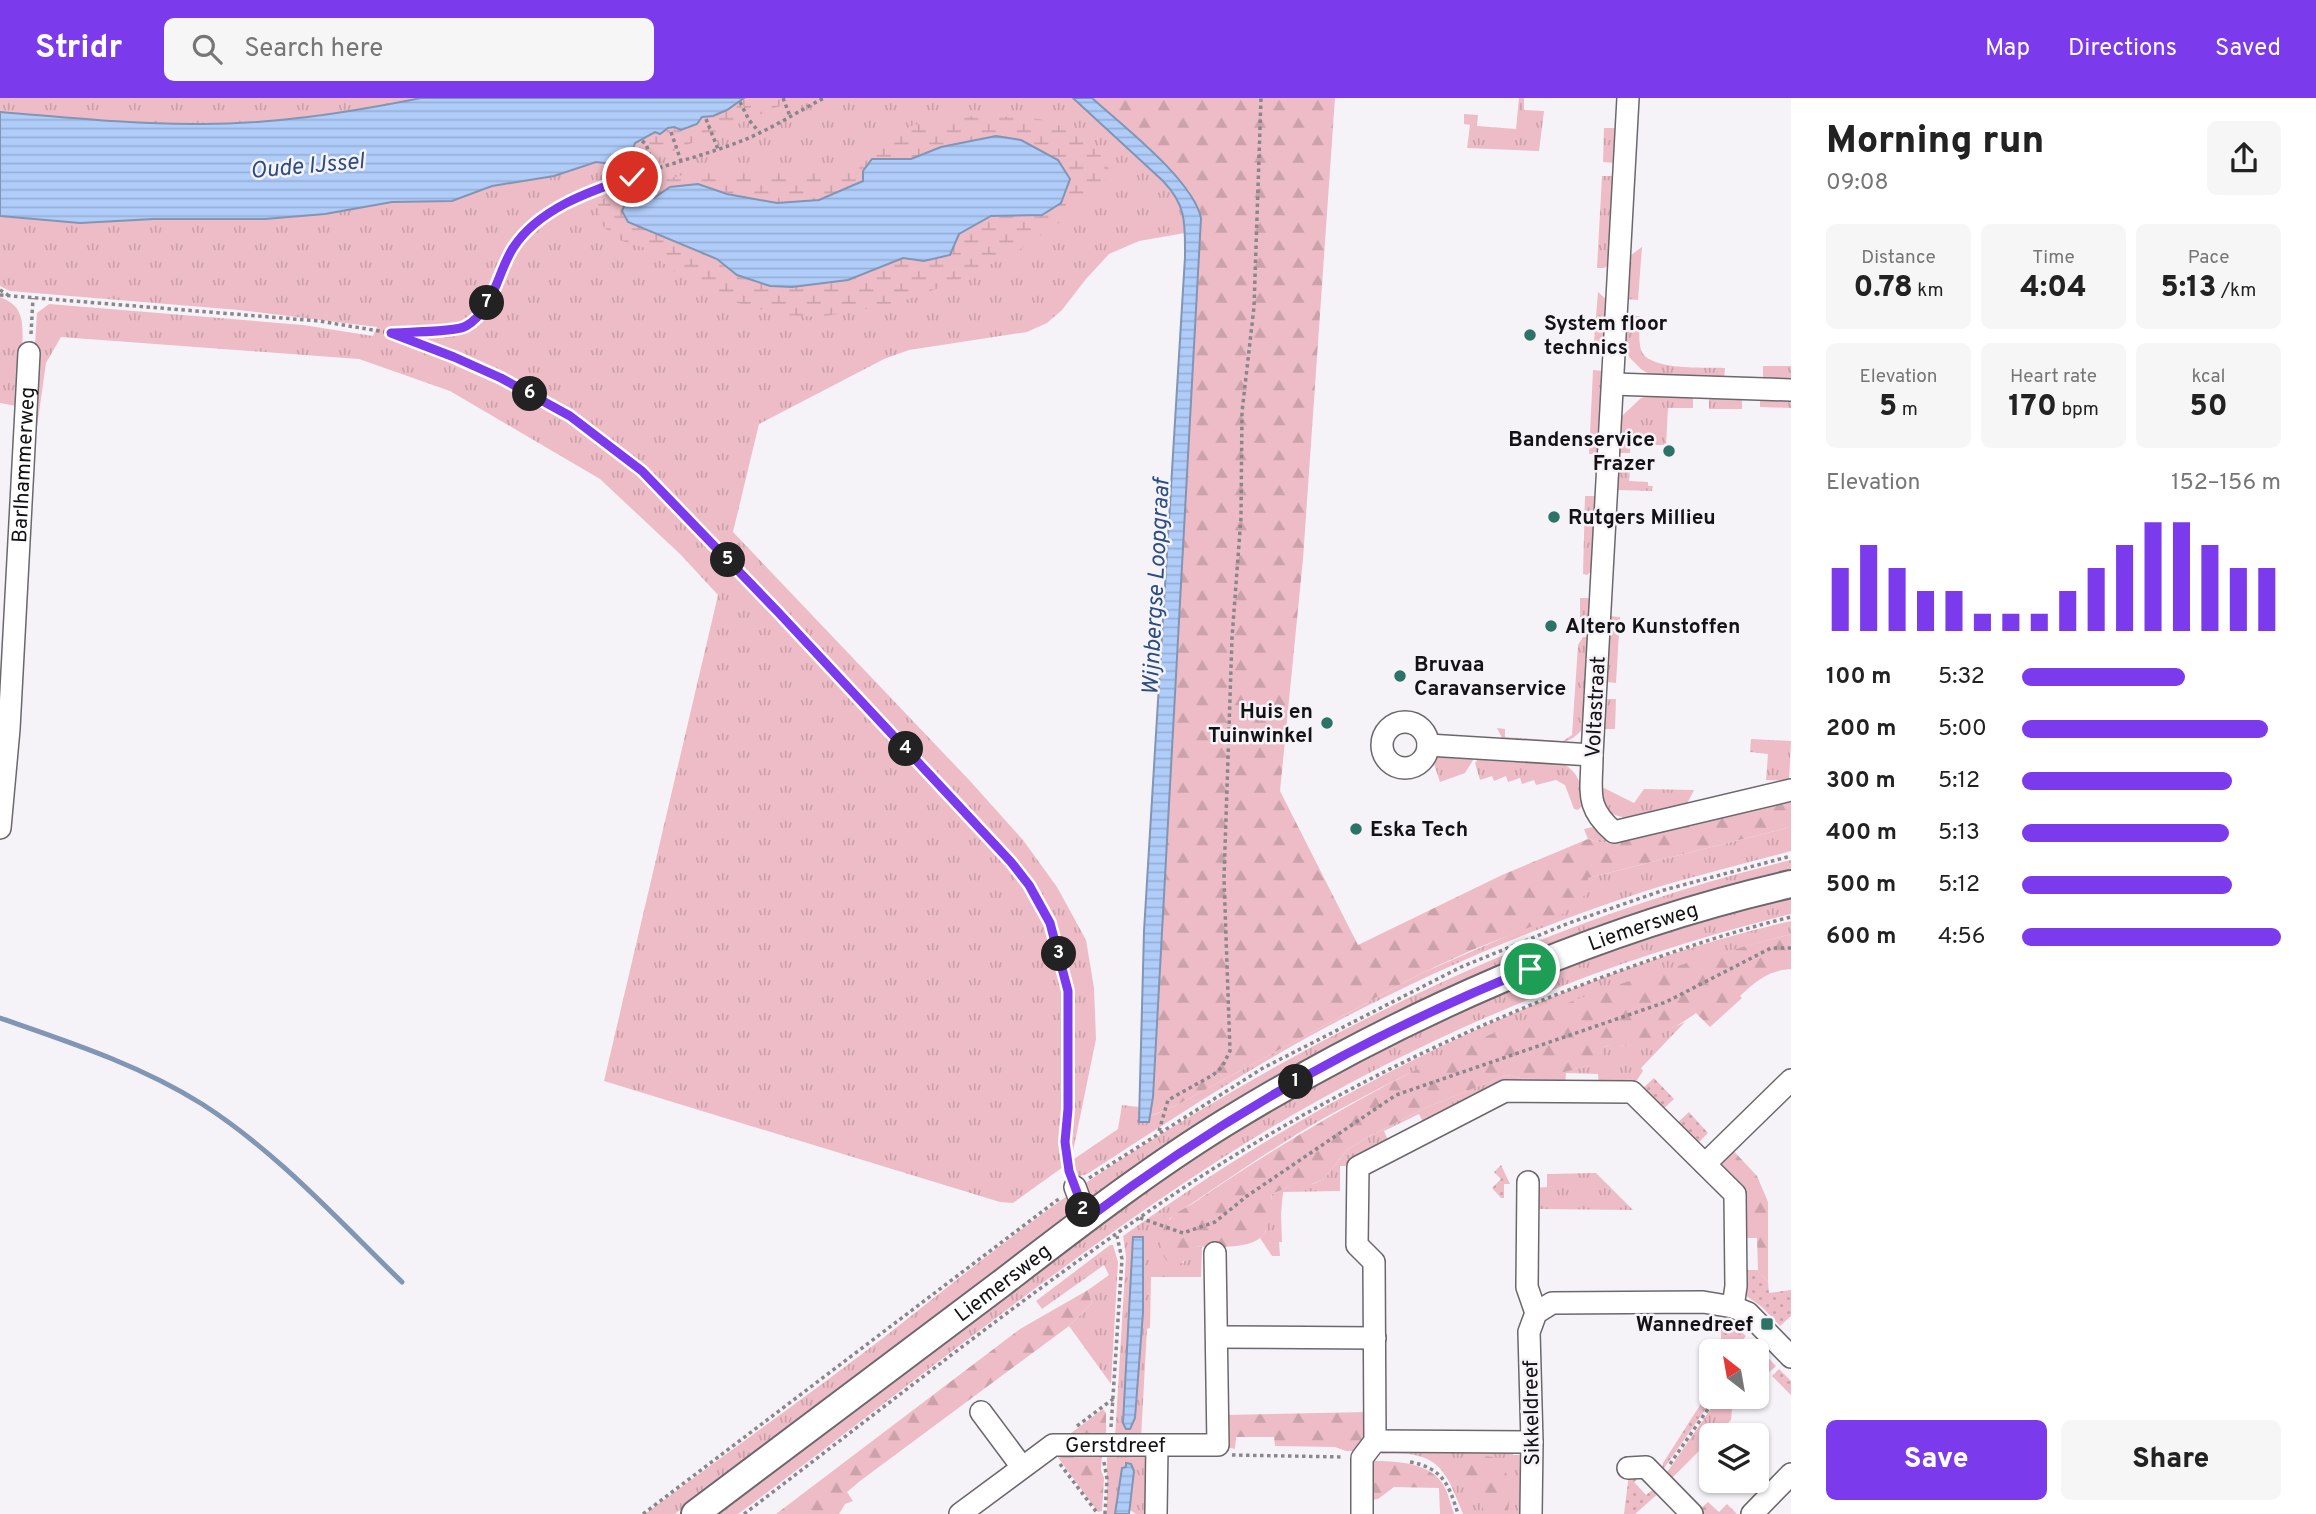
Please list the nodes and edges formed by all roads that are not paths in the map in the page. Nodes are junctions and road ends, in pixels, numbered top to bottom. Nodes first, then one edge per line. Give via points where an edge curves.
1 (1628, 98) edge
2 (29, 353) road end
3 (1613, 384) junction
4 (1791, 390) edge
5 (1428, 745) dead end
6 (1592, 755) junction
7 (1791, 790) edge
8 (0, 828) edge
9 (1791, 884) edge
10 (1791, 1080) edge
11 (1705, 1164) junction
12 (1528, 1182) dead end
13 (1075, 1187) road end
14 (1087, 1219) junction
15 (1214, 1253) dead end
16 (1733, 1307) junction
17 (1536, 1313) junction
18 (1217, 1337) junction
19 (1376, 1338) junction
20 (1791, 1357) edge
21 (981, 1412) dead end
22 (1376, 1441) junction
23 (1532, 1442) junction
24 (1157, 1446) junction
25 (1022, 1467) junction
26 (1628, 1468) dead end
27 (1791, 1474) edge
28 (695, 1514) edge
29 (960, 1514) edge
30 (1156, 1514) edge
31 (1362, 1514) edge
32 (1531, 1514) edge
33 (1692, 1514) edge
34 (1752, 1514) edge

1 - 3 street, Voltastraat
2 - 8 street, Barlhammerweg
3 - 4 street
3 - 6 street, Voltastraat
5 - 6 street
6 - 7 street, Voltastraat via 1593,808 1614,832
9 - 14 main road, Liemersweg via 1678,915 1579,950 1387,1032 1224,1123
10 - 11 street
11 - 16 street via 1735,1194
11 - 19 street via 1632,1092 1506,1091 1358,1167 1357,1245 1374,1262
12 - 17 street, Sikkeldreef via 1527,1287
13 - 14 street
14 - 28 main road, Liemersweg
15 - 18 street
16 - 17 street via 1703,1302 1552,1303
16 - 20 street via 1748,1313
17 - 23 street, Sikkeldreef via 1529,1332
18 - 19 street
18 - 24 street, Gerstdreef via 1218,1445
19 - 22 street
21 - 25 street
22 - 23 street
22 - 31 street via 1362,1458
23 - 32 street, Sikkeldreef
24 - 25 street, Gerstdreef via 1051,1447
24 - 30 street
25 - 29 street, Gerstdreef
26 - 33 street via 1646,1467
27 - 34 street

